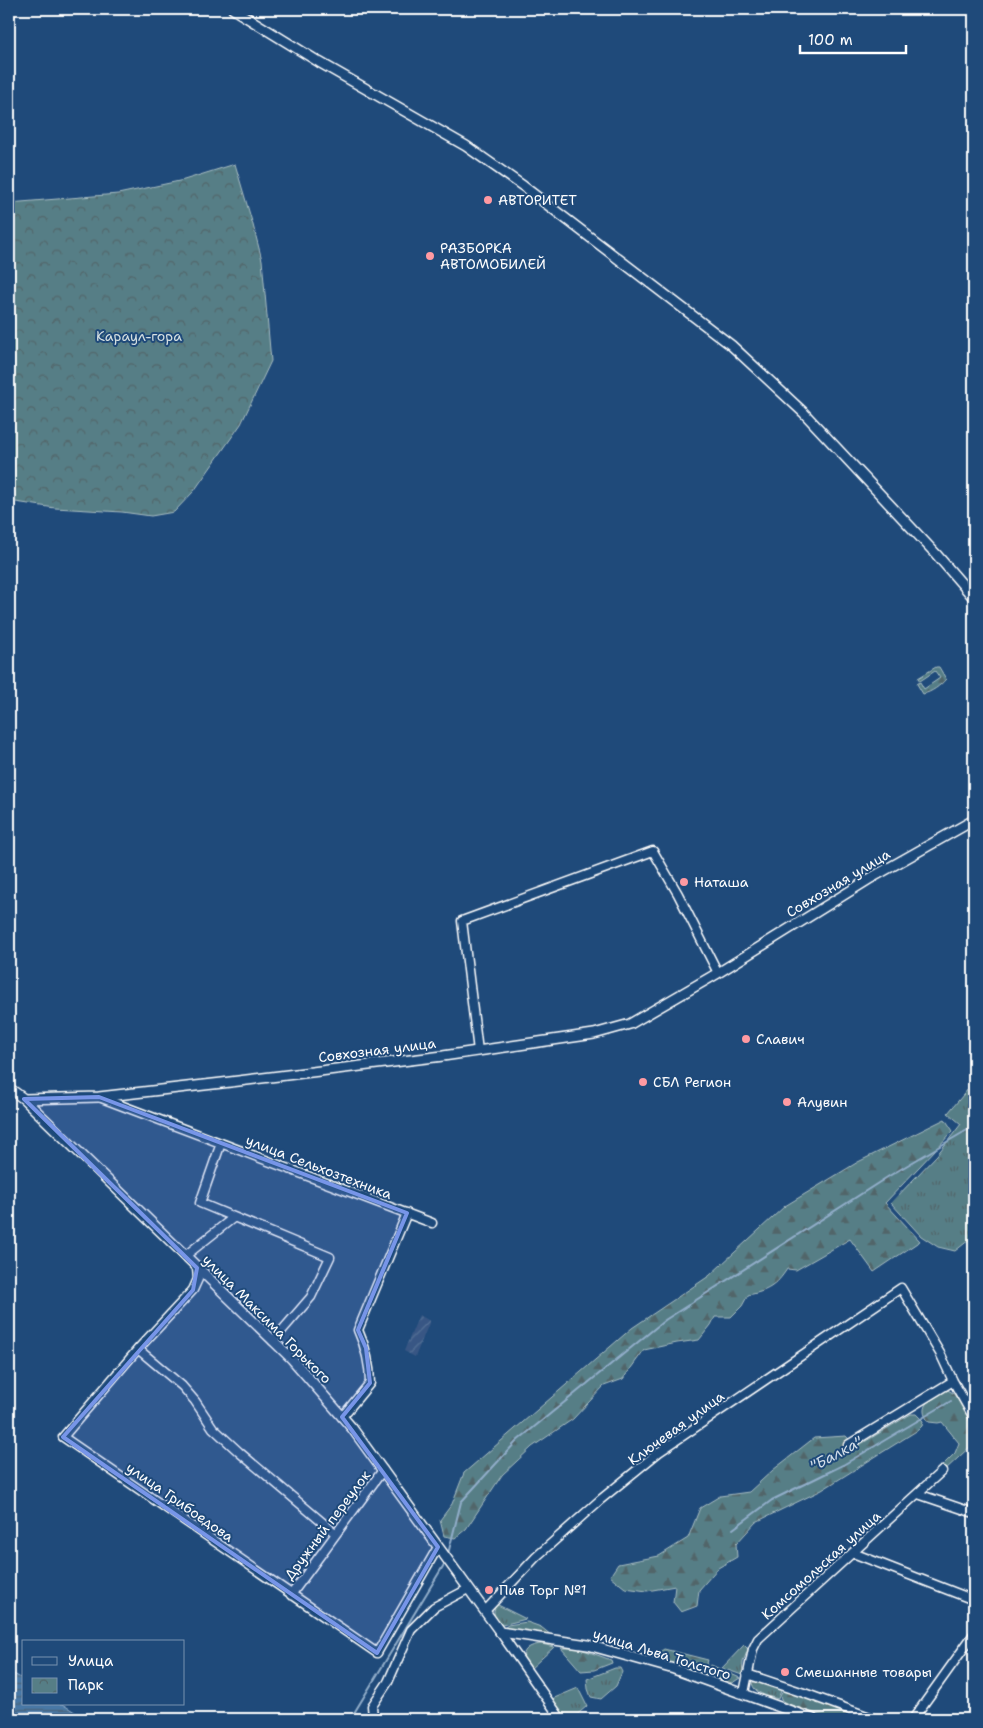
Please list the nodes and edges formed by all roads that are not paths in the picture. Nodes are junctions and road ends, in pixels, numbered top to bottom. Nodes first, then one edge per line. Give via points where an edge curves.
1 (233, 9) edge
2 (974, 598) edge
3 (974, 820) edge
4 (718, 974) junction
5 (478, 1051) junction
6 (9, 1088) edge
7 (99, 1097) junction
8 (24, 1099) junction
9 (221, 1143) junction
10 (407, 1213) junction
11 (233, 1218) junction
12 (432, 1223) dead end
13 (185, 1256) junction
14 (198, 1268) junction
15 (273, 1341) junction
16 (138, 1349) junction
17 (953, 1381) junction
18 (342, 1417) junction
19 (974, 1418) edge
20 (848, 1445) dead end
21 (383, 1470) junction
22 (942, 1471) dead end
23 (918, 1494) junction
24 (974, 1513) edge
25 (335, 1533) junction
26 (438, 1547) junction
27 (853, 1553) junction
28 (468, 1588) junction
29 (291, 1595) junction
30 (974, 1600) edge
31 (485, 1611) junction
32 (500, 1632) junction
33 (974, 1634) edge
34 (748, 1674) junction
35 (744, 1693) junction
36 (375, 1719) edge
37 (561, 1719) edge
38 (812, 1719) edge
39 (875, 1719) edge
40 (913, 1719) edge

1 - 2 street via 466,146 523,186 730,346 802,412
3 - 4 street, Совхозная улица via 871,878
4 - 5 street, Совхозная улица via 630,1024 594,1034
4 - 5 street via 653,851 462,921
5 - 7 street, Совхозная улица
6 - 8 street, улица Максима Горького
7 - 8 street, Совхозная улица
7 - 9 street, улица Сельхозтехника
8 - 13 street, улица Максима Горького
9 - 10 street, улица Сельхозтехника
9 - 11 street via 200,1203
10 - 12 street, улица Сельхозтехника
10 - 18 street via 358,1330 366,1348 370,1382
11 - 13 street
11 - 15 street via 330,1257 311,1297
13 - 14 street, улица Максима Горького
14 - 15 street, улица Максима Горького
14 - 16 street, улица Грибоедова via 193,1290
15 - 18 street, улица Максима Горького
16 - 25 street via 182,1386 213,1428 238,1452
16 - 29 street, улица Грибоедова via 64,1436
17 - 19 street
17 - 20 street
17 - 31 street, Ключевая улица via 901,1288 659,1452 536,1557
18 - 21 street, улица Максима Горького
21 - 25 street, Дружный переулок
21 - 26 street, улица Максима Горького
22 - 23 street, Комсомольская улица
23 - 24 street
23 - 27 street, Комсомольская улица
25 - 29 street, Дружный переулок
26 - 28 street, улица Максима Горького
26 - 29 street, улица Грибоедова via 377,1653
27 - 30 street
27 - 34 street, Комсомольская улица via 758,1639
28 - 31 street, улица Максима Горького
28 - 36 street via 434,1607 411,1630 388,1682 372,1706
31 - 32 street, улица Максима Горького
32 - 35 street, улица Льва Толстого via 588,1645
32 - 37 street, улица Максима Горького
33 - 40 street
34 - 35 street, Комсомольская улица
34 - 39 street
35 - 38 street, улица Льва Толстого

